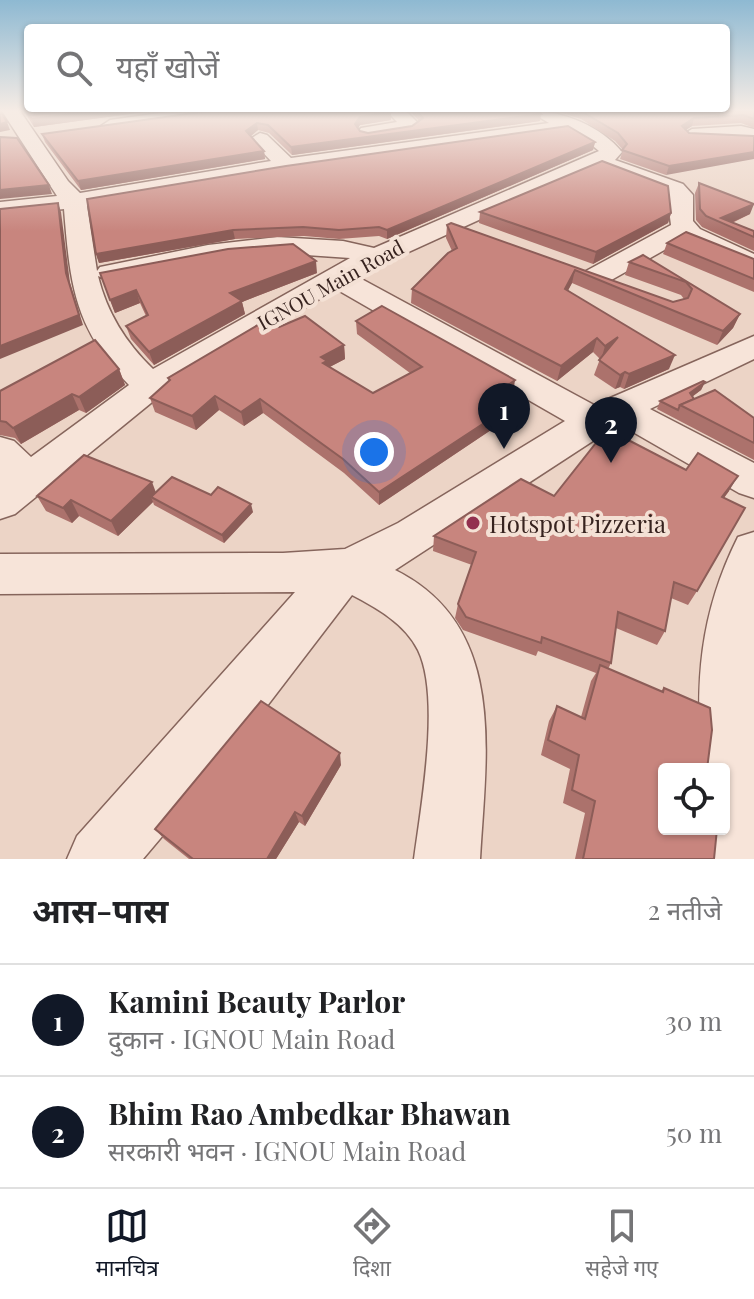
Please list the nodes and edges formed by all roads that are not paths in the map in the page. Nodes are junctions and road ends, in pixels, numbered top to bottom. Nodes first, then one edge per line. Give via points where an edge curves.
1 (43, 151) edge
2 (272, 151) edge
3 (386, 151) edge
4 (611, 151) edge
5 (599, 161) junction
6 (286, 165) junction
7 (75, 201) junction
8 (0, 209) edge
9 (449, 224) junction
10 (686, 227) junction
11 (490, 239) edge
12 (375, 256) junction
13 (754, 264) edge
14 (336, 277) junction
15 (84, 278) junction
16 (629, 289) edge
17 (754, 346) edge
18 (150, 386) junction
19 (606, 415) junction
20 (0, 451) edge
21 (754, 482) edge
22 (14, 491) edge
23 (754, 551) edge
24 (345, 569) junction
25 (0, 574) edge
26 (100, 859) edge
27 (447, 859) edge
28 (743, 859) edge

1 - 7 street via 60,186
2 - 6 street
3 - 6 street
4 - 5 street
5 - 9 street, IGNOU Main Road
5 - 10 street via 675,189 681,195 681,222
6 - 7 street
7 - 8 street
7 - 15 street
9 - 11 street
9 - 12 street, IGNOU Main Road
10 - 13 street via 700,241
10 - 16 street via 583,272
12 - 14 street, IGNOU Main Road
12 - 15 street via 302,246 213,251
14 - 18 street, IGNOU Main Road
14 - 19 street
15 - 18 street via 117,353
17 - 19 street
18 - 22 street, IGNOU Main Road
19 - 21 street
19 - 24 street via 414,536
20 - 22 street
23 - 28 street via 738,585 724,707
24 - 25 street
24 - 26 street
24 - 27 street via 408,603 434,628 448,654 455,689

